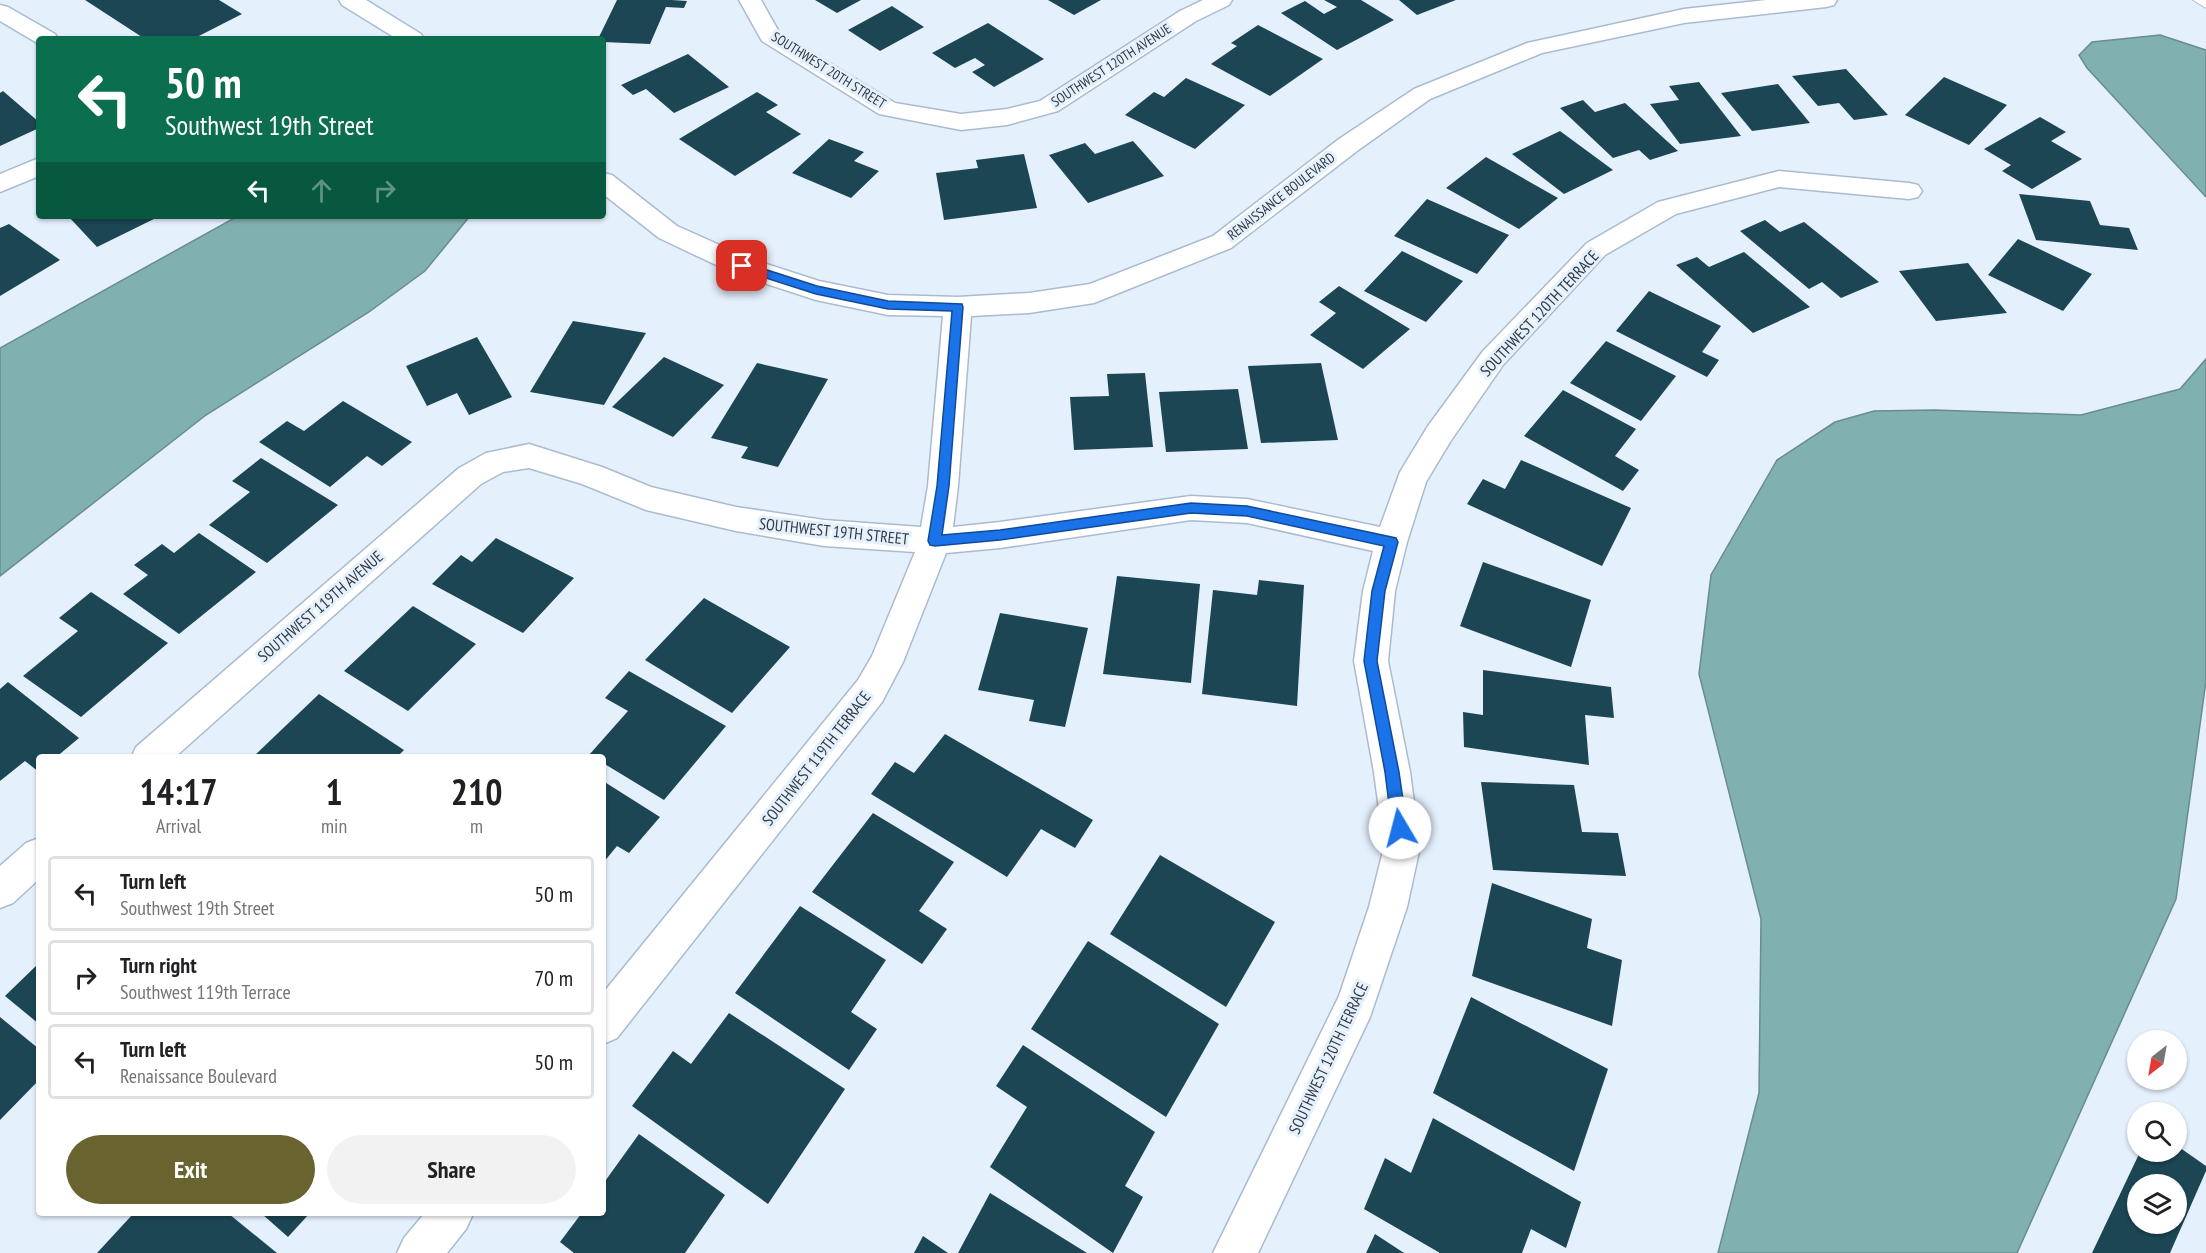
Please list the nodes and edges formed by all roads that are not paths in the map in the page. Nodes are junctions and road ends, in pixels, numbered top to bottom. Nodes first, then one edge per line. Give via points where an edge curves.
1 (350, 0) edge
2 (750, 0) edge
3 (1221, 0) edge
4 (1826, 0) edge
5 (2200, 0) edge
6 (2206, 4) edge
7 (1679, 8) edge
8 (0, 12) edge
9 (41, 36) edge
10 (407, 36) edge
11 (961, 122) joint
12 (36, 167) edge
13 (606, 183) edge
14 (0, 184) edge
15 (1909, 191) dead end
16 (958, 307) junction
17 (497, 461) joint
18 (935, 541) junction
19 (1391, 542) junction
20 (153, 754) edge
21 (36, 858) edge
22 (0, 890) edge
23 (606, 1020) edge
24 (449, 1216) edge
25 (419, 1253) edge
26 (1236, 1253) edge

1 - 10 street
2 - 11 street, SOUTHWEST 20TH STREET via 770,36 888,109
3 - 11 street, SOUTHWEST 120TH AVENUE via 1188,16 1049,106 1007,117
4 - 7 street, RENAISSANCE BOULEVARD
5 - 6 lane
7 - 16 street, RENAISSANCE BOULEVARD via 1535,48 1422,94 1348,145 1222,242 1094,293 1029,303
8 - 9 street
12 - 14 street
13 - 16 street, RENAISSANCE BOULEVARD via 668,232 742,266 816,290 888,305
15 - 19 street, SOUTHWEST 120TH TERRACE via 1779,179 1667,208 1596,249 1493,358 1439,434 1411,480
16 - 18 street, SOUTHWEST 119TH TERRACE
17 - 18 street, SOUTHWEST 19TH STREET via 529,456 591,475 646,498 736,519 824,533
17 - 20 street, SOUTHWEST 119TH AVENUE via 470,476
18 - 19 street, SOUTHWEST 19TH STREET via 1191,508 1247,511
18 - 23 street, SOUTHWEST 119TH TERRACE via 870,691
19 - 26 street, SOUTHWEST 120TH TERRACE via 1379,591 1371,661 1402,847 1388,907 1356,1003
21 - 22 street
24 - 25 street

